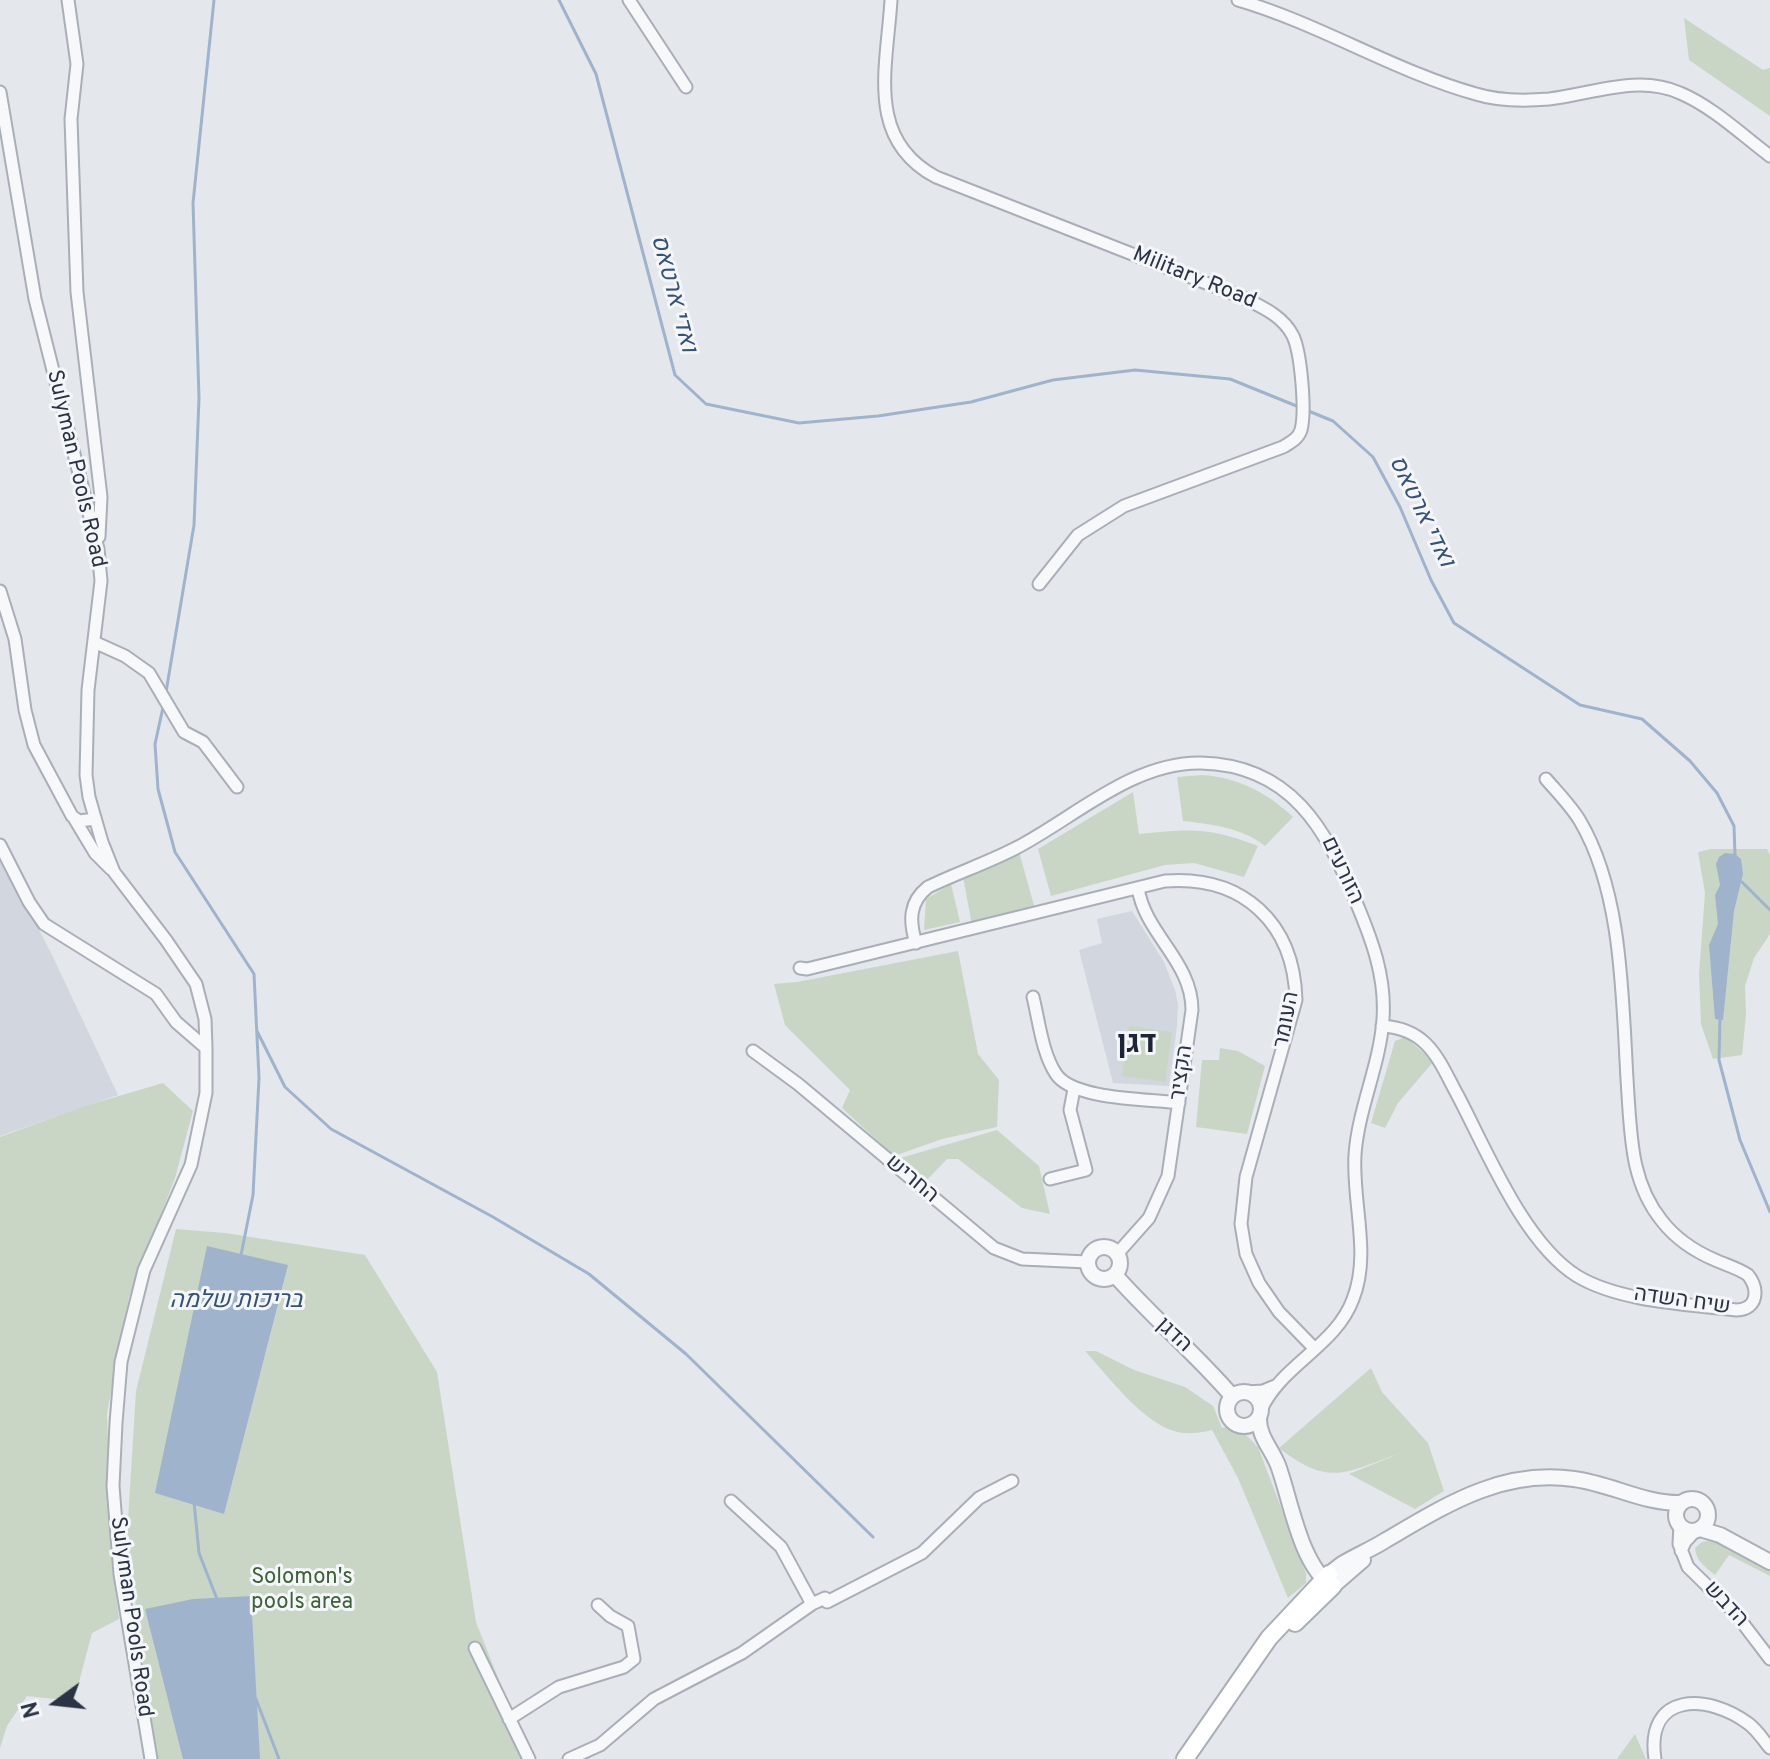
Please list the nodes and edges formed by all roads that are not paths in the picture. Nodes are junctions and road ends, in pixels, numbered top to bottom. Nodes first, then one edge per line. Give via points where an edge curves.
1 (68, 0) edge
2 (629, 0) edge
3 (891, 0) edge
4 (1238, 0) edge
5 (686, 87) dead end
6 (0, 92) edge
7 (1770, 156) edge
8 (98, 549) junction
9 (1039, 584) dead end
10 (0, 591) edge
11 (94, 642) junction
12 (1546, 779) dead end
13 (237, 787) dead end
14 (72, 816) junction
15 (95, 819) junction
16 (0, 845) edge
17 (114, 872) junction
18 (1138, 888) junction
19 (916, 943) junction
20 (800, 968) dead end
21 (1033, 997) dead end
22 (1382, 1026) junction
23 (206, 1048) junction
24 (753, 1051) dead end
25 (1074, 1089) junction
26 (1179, 1103) junction
27 (1050, 1179) dead end
28 (1117, 1254) junction
29 (1087, 1262) junction
30 (1115, 1275) junction
31 (1315, 1349) junction
32 (1279, 1384) junction
33 (1247, 1392) junction
34 (1232, 1396) junction
35 (1260, 1413) junction
36 (1240, 1425) junction
37 (1265, 1440) junction
38 (1012, 1481) dead end
39 (731, 1501) dead end
40 (1653, 1502) junction
41 (1682, 1503) junction
42 (1708, 1514) junction
43 (1679, 1523) junction
44 (1697, 1530) junction
45 (1681, 1552) junction
46 (1770, 1561) edge
47 (1328, 1580) junction
48 (812, 1604) junction
49 (598, 1605) dead end
50 (475, 1648) dead end
51 (1770, 1659) edge
52 (509, 1719) junction
53 (1770, 1748) edge
54 (151, 1759) edge
55 (529, 1759) edge
56 (569, 1759) edge
57 (1185, 1759) edge
58 (1655, 1759) edge

1 - 8 street via 77,64 71,119 77,292 101,497
2 - 5 street
3 - 9 street, Military Road via 886,114 896,142 919,168 1244,298 1268,309 1294,337 1302,377 1301,429 1296,439 1124,506 1078,535
4 - 7 street via 1478,95 1532,100 1640,84 1659,86 1701,104
6 - 8 street, Sulyman Pools Road via 35,299
8 - 11 street, Sulyman Pools Road via 101,581
10 - 14 street via 15,639 34,745
11 - 13 street via 149,673 184,732 203,742
11 - 15 street, Sulyman Pools Road via 86,775
12 - 22 street, שיח השדה via 1586,831 1611,909 1631,1144 1641,1186 1674,1235 1748,1275 1756,1290 1752,1304 1737,1310 1619,1293 1565,1268 1525,1221 1434,1053 1409,1032
14 - 15 street via 79,821
14 - 17 street
15 - 17 street, Sulyman Pools Road
16 - 23 street via 44,924 156,994 176,1022
17 - 23 street, Sulyman Pools Road via 196,984
18 - 19 street, העומר
18 - 26 street, הקציר via 1145,911 1191,994
18 - 31 street, העומר via 1190,879 1234,891 1269,919 1291,958 1296,1000 1246,1177 1241,1224 1259,1283
19 - 20 street, העומר
19 - 22 street, הזורעים via 912,910 928,887 1007,853 1148,773 1199,763 1224,765 1270,781 1309,812 1325,833 1374,946 1383,992
21 - 25 street via 1052,1067
22 - 31 street, הזורעים via 1355,1154 1359,1280 1347,1313
23 - 54 street, Sulyman Pools Road via 206,1093 191,1165 144,1270 121,1362 116,1423 113,1486 120,1574
24 - 29 street, החריש via 994,1248 1022,1259
25 - 26 street
25 - 27 street via 1070,1108 1086,1170
26 - 28 street, הקציר via 1171,1165 1160,1197 1142,1228
28 - 29 street via 1099,1247
28 - 30 street
29 - 30 street via 1095,1277
30 - 34 street, הדגן
31 - 32 street, הזורעים
32 - 33 street
32 - 35 street, הזורעים
33 - 34 street
33 - 35 street via 1258,1399
34 - 36 street via 1227,1413
35 - 36 street via 1251,1424
35 - 37 street
36 - 37 street
37 - 47 street via 1303,1540
38 - 48 street via 979,1498 922,1553 827,1602 825,1598
39 - 48 street via 781,1547
40 - 41 street
40 - 43 street
40 - 47 street via 1578,1479 1519,1479 1462,1496
41 - 42 street via 1697,1500
41 - 43 street
42 - 44 street
42 - 46 street
43 - 44 street
43 - 45 street
44 - 45 street
44 - 46 street via 1720,1535
45 - 51 street, הדבש via 1688,1567 1735,1613
47 - 57 main road via 1279,1626
48 - 56 street via 742,1653 654,1699 600,1745
49 - 52 street via 628,1626 634,1659 559,1687
50 - 52 street
52 - 55 street
53 - 58 street via 1734,1715 1709,1705 1687,1704 1669,1710 1657,1723

